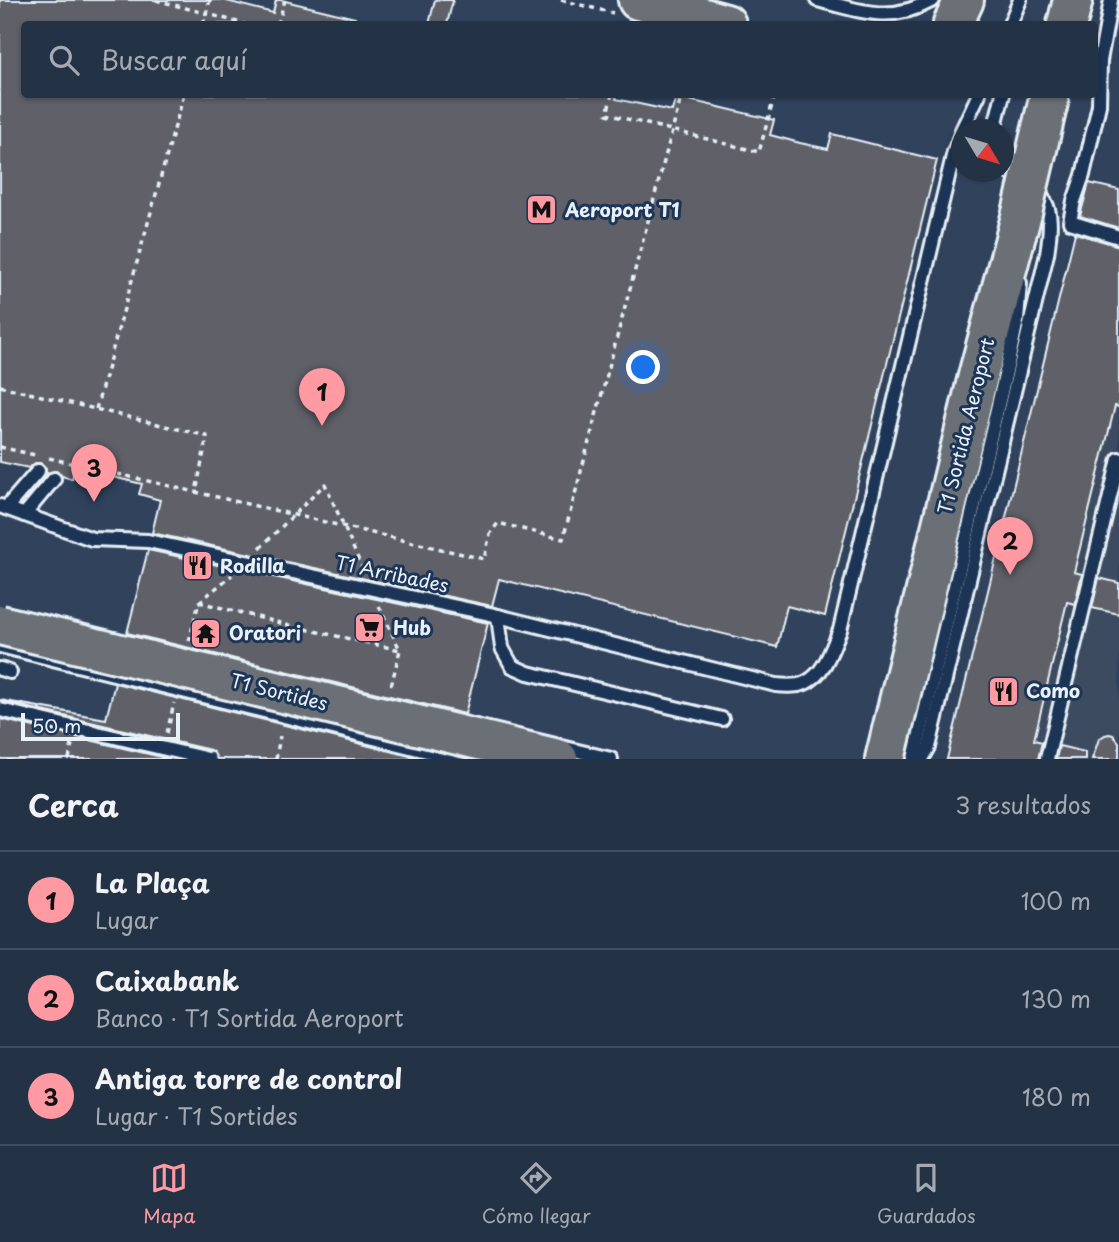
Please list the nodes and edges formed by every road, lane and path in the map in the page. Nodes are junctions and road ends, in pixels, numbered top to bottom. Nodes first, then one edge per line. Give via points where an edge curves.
1 (156, 0) edge
2 (210, 0) edge
3 (284, 0) edge
4 (561, 0) edge
5 (817, 0) edge
6 (933, 0) edge
7 (964, 0) edge
8 (1020, 0) edge
9 (1026, 0) edge
10 (1073, 0) edge
11 (1111, 0) edge
12 (631, 8) edge
13 (206, 14) junction
14 (204, 21) edge
15 (233, 21) edge
16 (279, 21) edge
17 (708, 21) edge
18 (954, 21) edge
19 (1011, 21) edge
20 (1021, 21) edge
21 (1068, 21) edge
22 (183, 98) edge
23 (611, 98) edge
24 (681, 98) edge
25 (774, 98) edge
26 (977, 98) edge
27 (1002, 98) edge
28 (1049, 98) edge
29 (967, 119) edge
30 (997, 119) edge
31 (673, 130) junction
32 (951, 165) edge
33 (1014, 176) edge
34 (1022, 213) junction
35 (1119, 237) edge
36 (0, 386) edge
37 (96, 409) junction
38 (0, 447) edge
39 (1119, 459) edge
40 (38, 471) dead end
41 (54, 479) dead end
42 (196, 492) junction
43 (3, 507) edge
44 (24, 515) junction
45 (246, 562) junction
46 (371, 589) junction
47 (199, 602) junction
48 (498, 616) junction
49 (0, 625) edge
50 (189, 644) dead end
51 (0, 646) edge
52 (400, 650) junction
53 (346, 695) dead end
54 (174, 703) dead end
55 (386, 705) junction
56 (0, 710) edge
57 (722, 719) dead end
58 (280, 736) dead end
59 (165, 739) dead end
60 (921, 757) edge
61 (208, 759) edge
62 (276, 759) edge
63 (460, 759) edge
64 (558, 759) edge
65 (611, 759) edge
66 (885, 759) edge
67 (1048, 759) edge

1 - 13 path
2 - 13 path
3 - 16 path
4 - 12 path
5 - 6 lane via 873,14 906,12
7 - 18 main road
8 - 19 lane
9 - 20 lane
10 - 21 main road
11 - 35 lane via 1100,61 1099,105 1070,222
12 - 17 main road
13 - 14 path
13 - 15 path
22 - 37 path
23 - 31 path via 607,114
24 - 31 path
25 - 31 path via 759,152
26 - 29 lane
27 - 30 lane
28 - 34 main road, T1 Sortida Aeroport, bridge
31 - 42 path via 563,539 498,523 489,534 484,559
32 - 48 lane, T1 Arribades via 840,630 814,677 792,686 776,685
33 - 60 lane via 1030,185 1049,210 1047,254
34 - 60 lane via 1024,248 1017,320 922,727
34 - 66 main road, T1 Sortida Aeroport
36 - 37 path
37 - 42 path via 208,436
38 - 42 path
39 - 67 lane
40 - 43 lane
41 - 44 lane
43 - 44 lane, T1 Arribades
44 - 45 lane, T1 Arribades via 92,539 148,541
45 - 46 lane, T1 Arribades
45 - 46 path via 325,484
45 - 47 path
46 - 48 lane, T1 Arribades
46 - 52 path
47 - 50 path
47 - 52 path
48 - 57 lane via 502,648 512,666
49 - 64 main road, T1 Sortides, bridge
51 - 63 lane
52 - 55 path
53 - 55 lane
54 - 59 path
55 - 65 lane
56 - 61 lane, bridge
58 - 62 path

